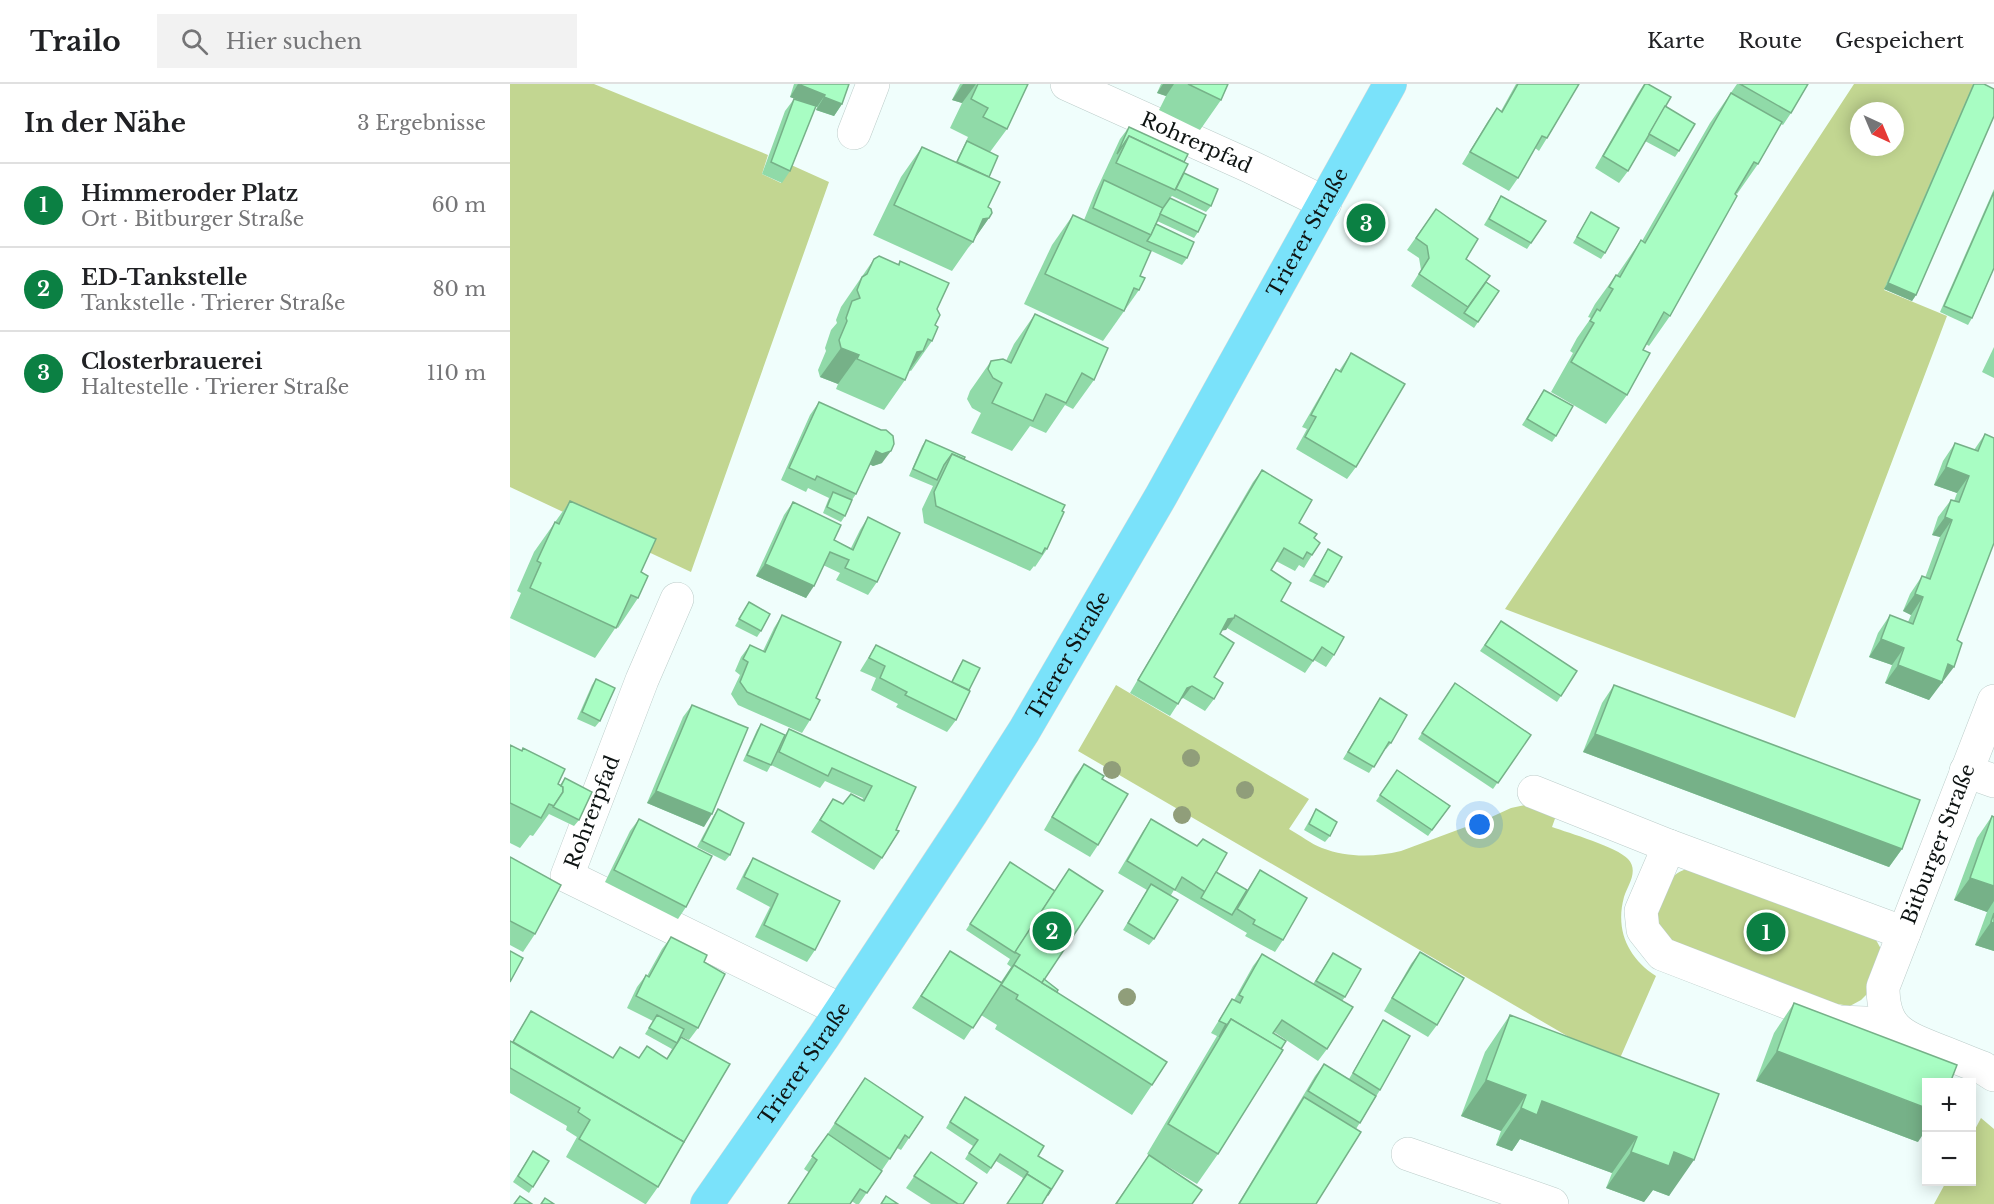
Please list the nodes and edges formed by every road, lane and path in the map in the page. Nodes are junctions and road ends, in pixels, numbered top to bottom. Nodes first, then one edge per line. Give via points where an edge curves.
1 (873, 84) edge
2 (1067, 84) edge
3 (1390, 84) edge
4 (854, 133) dead end
5 (1325, 203) junction
6 (677, 599) dead end
7 (1994, 701) edge
8 (1980, 776) edge
9 (1534, 792) dead end
10 (1669, 846) junction
11 (1904, 933) junction
12 (841, 1010) junction
13 (1892, 1024) junction
14 (1994, 1075) edge
15 (1408, 1154) dead end
16 (707, 1204) edge
17 (1552, 1204) edge

1 - 4 street
2 - 5 street, Rohrerpfad
3 - 5 main road, Trierer Straße
5 - 12 main road, Trierer Straße via 1024,731
6 - 12 street, Rohrerpfad via 567,876
7 - 8 street, Bitburger Straße
8 - 11 street, Bitburger Straße
9 - 10 street
10 - 11 street
10 - 13 street via 1641,911 1643,930 1662,954 1838,1022
11 - 13 street, Bitburger Straße via 1883,987 1883,1004
12 - 16 main road, Trierer Straße
13 - 14 street via 1904,1036
15 - 17 street

